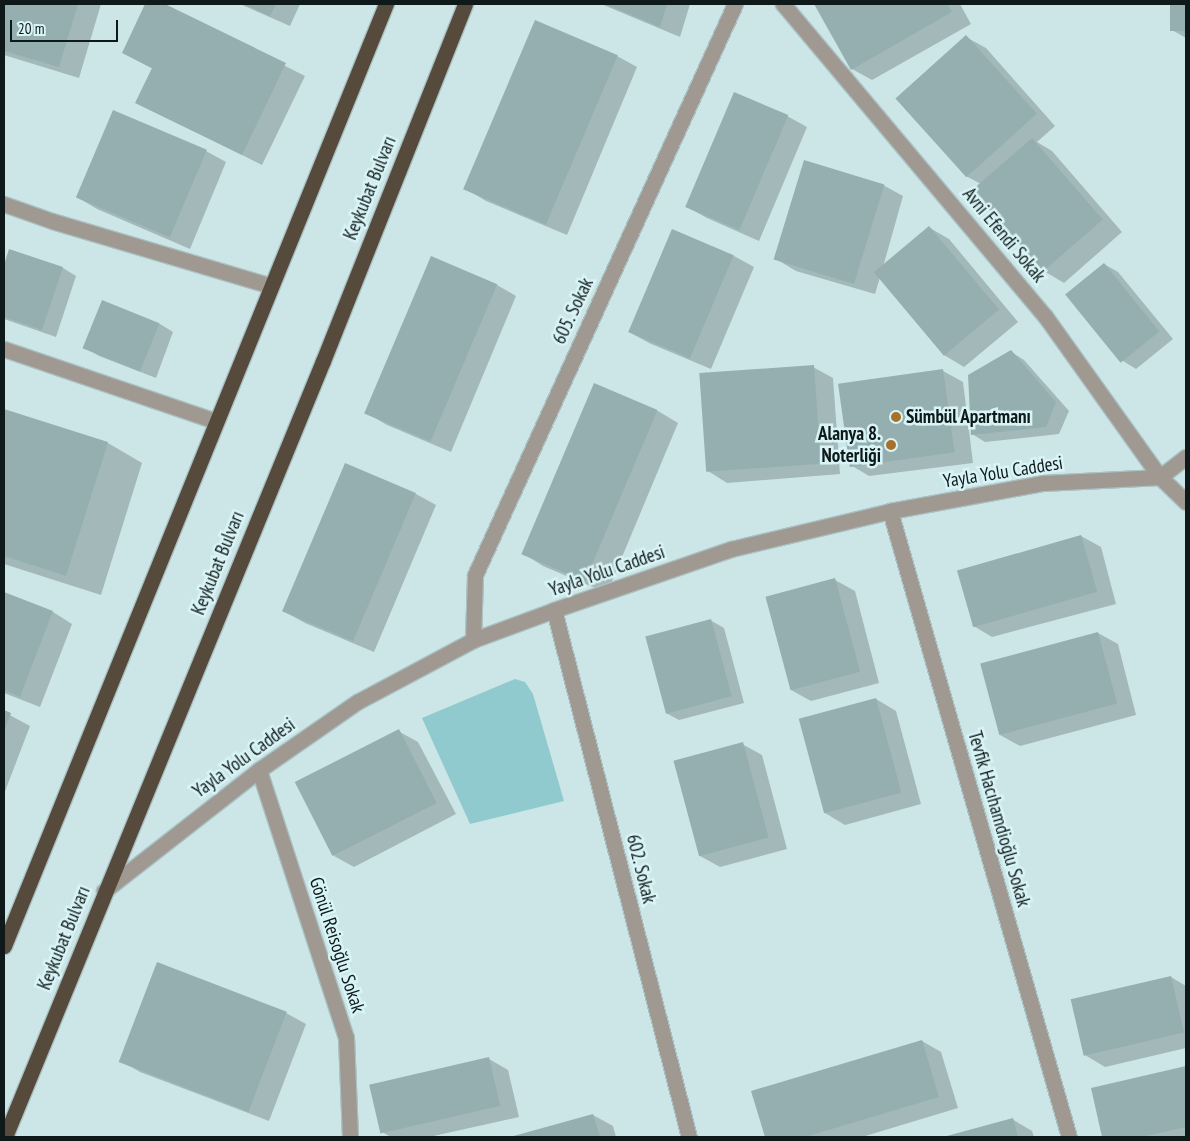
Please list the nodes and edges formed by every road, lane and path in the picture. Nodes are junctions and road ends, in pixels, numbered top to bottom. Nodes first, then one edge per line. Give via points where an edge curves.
1 (386, 4) edge
2 (466, 4) edge
3 (735, 4) edge
4 (783, 4) edge
5 (4, 204) edge
6 (271, 286) junction
7 (4, 349) edge
8 (216, 421) junction
9 (1186, 457) edge
10 (1160, 477) junction
11 (1186, 502) edge
12 (890, 511) junction
13 (554, 610) junction
14 (473, 640) junction
15 (259, 770) junction
16 (104, 892) junction
17 (5, 939) edge
18 (5, 1137) edge
19 (350, 1137) edge
20 (689, 1137) edge
21 (1069, 1137) edge

1 - 6 highway
2 - 16 highway, Keykubat Bulvarı
3 - 14 street, 605. Sokak via 475,575
4 - 10 street, Avni Efendi Sokak via 1045,316
5 - 6 street
6 - 8 highway
7 - 8 street
8 - 17 highway
9 - 10 street
10 - 11 street
10 - 12 street, Yayla Yolu Caddesi via 1043,484
12 - 13 street, Yayla Yolu Caddesi via 732,549
12 - 21 street, Tevfik Hacıhamdioğlu Sokak
13 - 14 street, Yayla Yolu Caddesi
13 - 20 street, 602. Sokak
14 - 15 street, Yayla Yolu Caddesi via 357,702
15 - 16 street, Yayla Yolu Caddesi
15 - 19 street, Gönül Reisoğlu Sokak via 346,1037
16 - 18 highway, Keykubat Bulvarı

